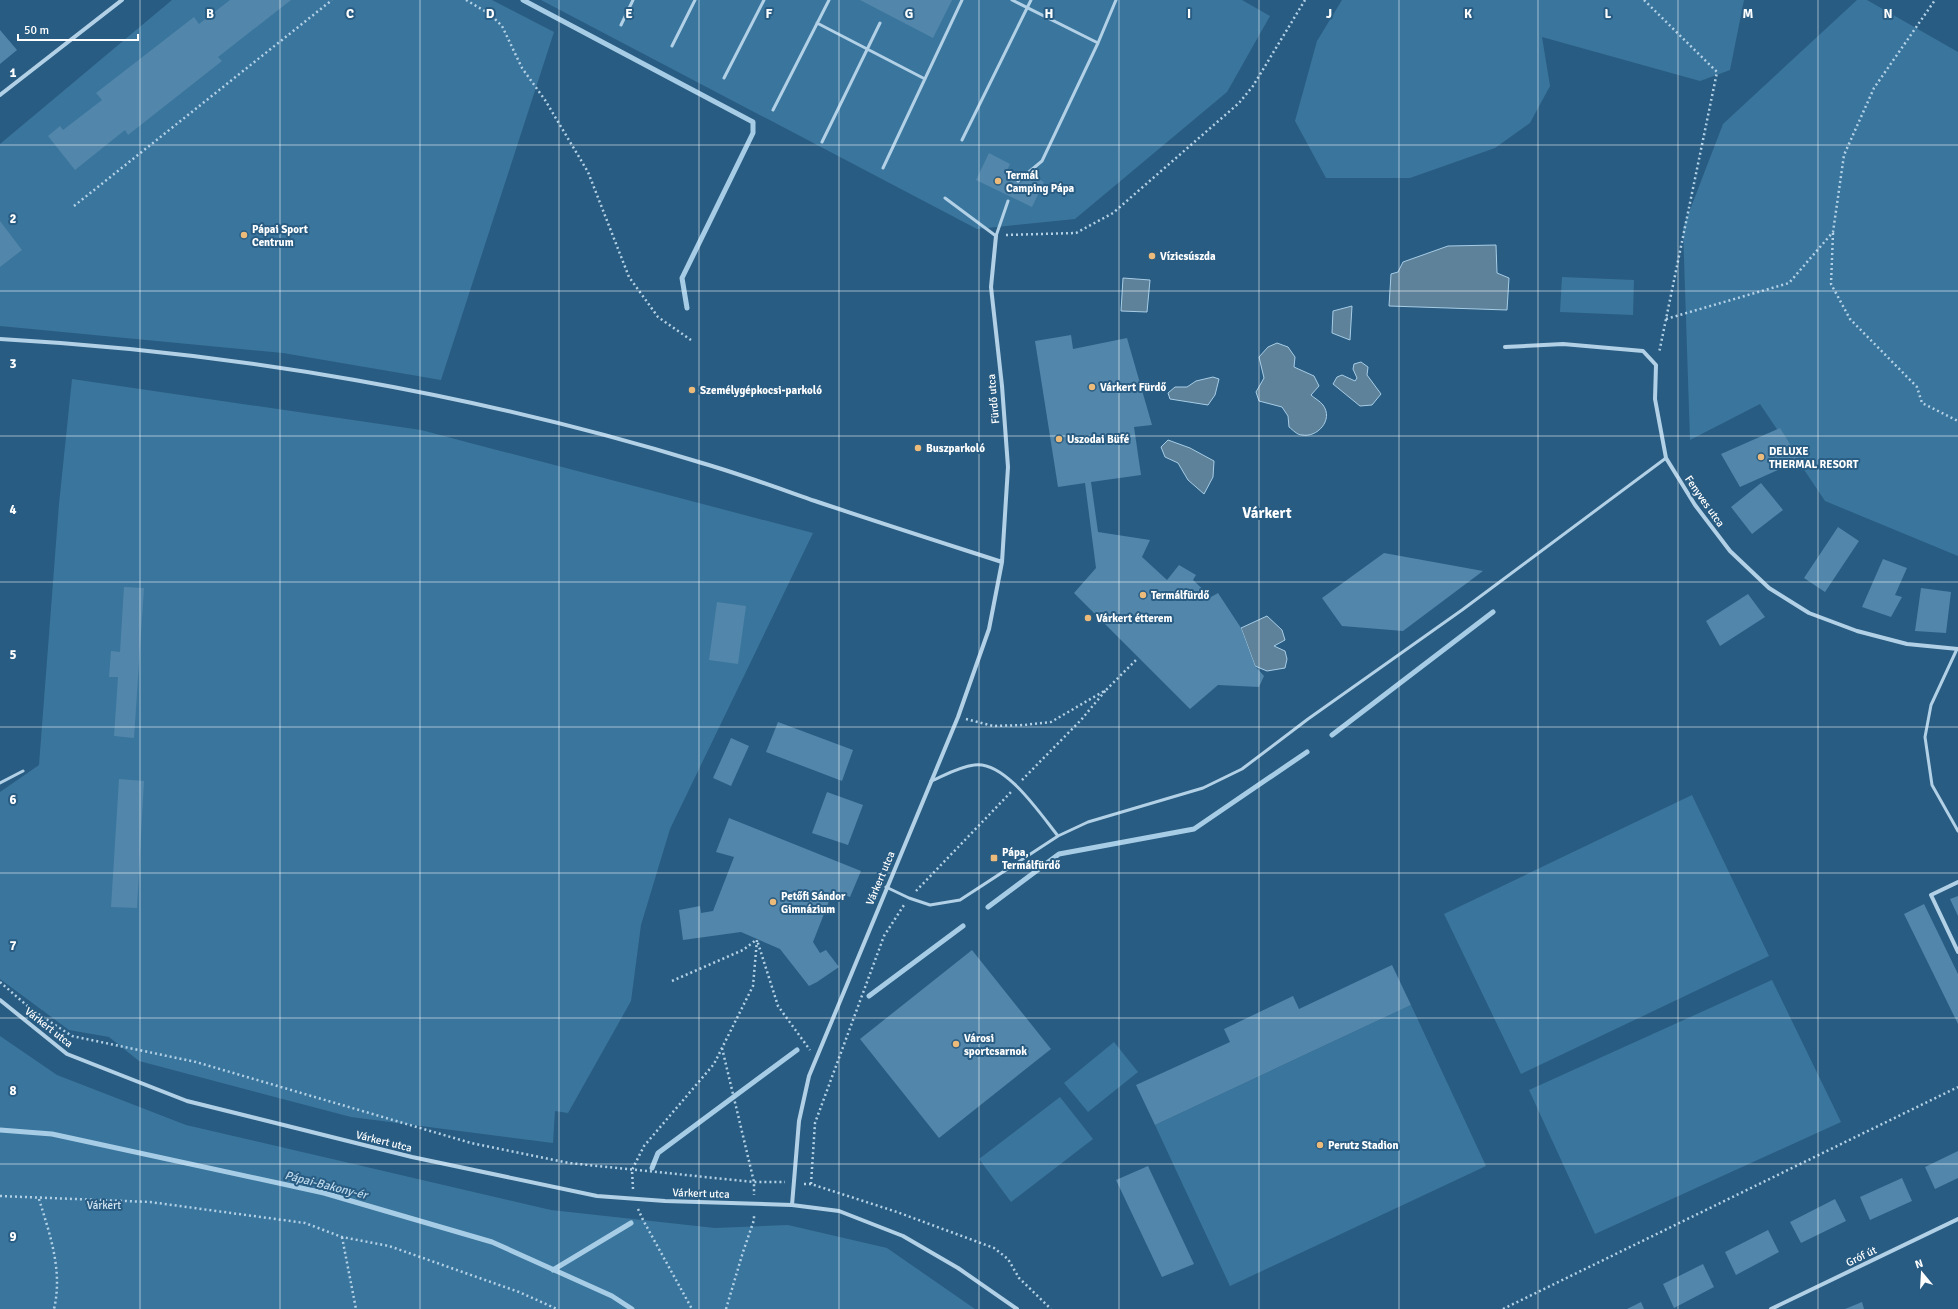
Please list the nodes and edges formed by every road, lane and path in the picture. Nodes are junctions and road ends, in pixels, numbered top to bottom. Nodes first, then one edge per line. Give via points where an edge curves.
1 (122, 0) edge
2 (332, 0) edge
3 (466, 0) edge
4 (633, 0) edge
5 (695, 0) edge
6 (764, 0) edge
7 (829, 0) edge
8 (962, 0) edge
9 (1012, 0) edge
10 (1031, 0) edge
11 (1116, 0) edge
12 (1304, 0) edge
13 (1644, 0) edge
14 (1935, 0) edge
15 (1027, 8) junction
16 (817, 22) junction
17 (880, 23) dead end
18 (621, 25) dead end
19 (1098, 44) junction
20 (672, 46) dead end
21 (868, 49) junction
22 (724, 78) dead end
23 (925, 79) junction
24 (0, 95) edge
25 (773, 110) dead end
26 (962, 140) dead end
27 (822, 142) dead end
28 (883, 168) dead end
29 (1018, 181) dead end
30 (945, 198) dead end
31 (1008, 201) dead end
32 (74, 206) dead end
33 (1833, 232) junction
34 (996, 236) junction
35 (1666, 319) junction
36 (0, 339) edge
37 (691, 340) dead end
38 (1505, 347) dead end
39 (1656, 365) junction
40 (1958, 421) edge
41 (1666, 458) junction
42 (1002, 562) junction
43 (1958, 649) edge
44 (1138, 658) dead end
45 (1106, 690) junction
46 (958, 717) junction
47 (23, 771) dead end
48 (930, 782) junction
49 (0, 783) edge
50 (1016, 786) junction
51 (1958, 832) edge
52 (1058, 836) junction
53 (1958, 882) edge
54 (886, 887) junction
55 (909, 898) junction
56 (757, 940) junction
57 (1958, 952) edge
58 (672, 981) dead end
59 (0, 982) edge
60 (0, 1000) edge
61 (722, 1048) junction
62 (816, 1059) junction
63 (1958, 1087) edge
64 (734, 1102) dead end
65 (632, 1170) junction
66 (792, 1183) junction
67 (811, 1184) junction
68 (0, 1196) edge
69 (39, 1199) junction
70 (634, 1199) junction
71 (792, 1205) junction
72 (1958, 1218) edge
73 (342, 1237) junction
74 (54, 1309) edge
75 (356, 1309) edge
76 (557, 1309) edge
77 (692, 1309) edge
78 (1017, 1309) edge
79 (1051, 1309) edge
80 (1503, 1309) edge
81 (1771, 1309) edge

1 - 24 street
2 - 32 path
3 - 37 path via 490,14 502,26 522,68 545,100 588,172 629,277 658,317
4 - 18 lane
5 - 20 lane
6 - 22 lane
7 - 16 lane
8 - 23 lane
9 - 15 lane
10 - 15 lane
11 - 19 lane
12 - 34 path via 1253,86 1239,103 1113,213 1076,233
13 - 35 path via 1717,72
14 - 33 path via 1874,88 1850,141 1844,155
15 - 19 lane
15 - 26 lane
16 - 21 lane
16 - 25 lane
17 - 21 lane
19 - 29 lane via 1042,161
21 - 23 lane
21 - 27 lane
23 - 28 lane
30 - 34 lane
31 - 34 lane
33 - 35 path via 1789,283
33 - 40 path via 1831,284 1850,319 1917,387 1922,403
34 - 42 street, Fürdő utca via 991,287 1008,467
35 - 39 path
36 - 42 street via 58,342 264,365 422,393 548,421 702,463
38 - 39 street via 1564,344 1643,351
39 - 41 street, Fenyves utca via 1655,399
41 - 43 street, Fenyves utca via 1695,505 1730,551 1769,588 1809,613 1857,631 1907,644
41 - 52 lane via 1242,769 1203,788 1088,822
42 - 46 street, Várkert utca via 989,629
43 - 51 lane via 1931,705 1925,737 1932,785
44 - 45 path
45 - 46 path via 1051,722 993,726
45 - 50 path via 1081,720
46 - 48 street, Várkert utca
47 - 49 lane
48 - 50 lane via 976,764 1003,774
48 - 54 street, Várkert utca
50 - 52 lane
50 - 55 path
52 - 55 lane via 960,900 930,904
53 - 57 street via 1931,895
54 - 55 lane
54 - 62 street, Várkert utca
55 - 67 path via 884,936 815,1123
56 - 58 path via 743,950
56 - 61 path via 753,986
56 - 62 path via 778,1006
59 - 65 path via 32,1010 72,1036 196,1062 471,1143 569,1163
60 - 70 street, Várkert utca via 67,1054 187,1101 412,1157 598,1196
61 - 64 path
61 - 65 path via 714,1064 644,1146
62 - 66 street, Várkert utca via 809,1076 799,1121
63 - 80 path
65 - 66 path via 754,1182
65 - 70 path
66 - 67 path
66 - 71 street, Várkert utca
67 - 79 path via 994,1248 1008,1259 1019,1278
68 - 69 path
69 - 73 path via 150,1202 305,1223
69 - 74 path via 52,1239 56,1262 58,1293
70 - 71 street, Várkert utca
70 - 77 path via 642,1220
71 - 78 street, Várkert utca via 839,1211 903,1236 958,1268
72 - 81 street, Gróf út
73 - 75 path
73 - 76 path via 389,1246 519,1292

